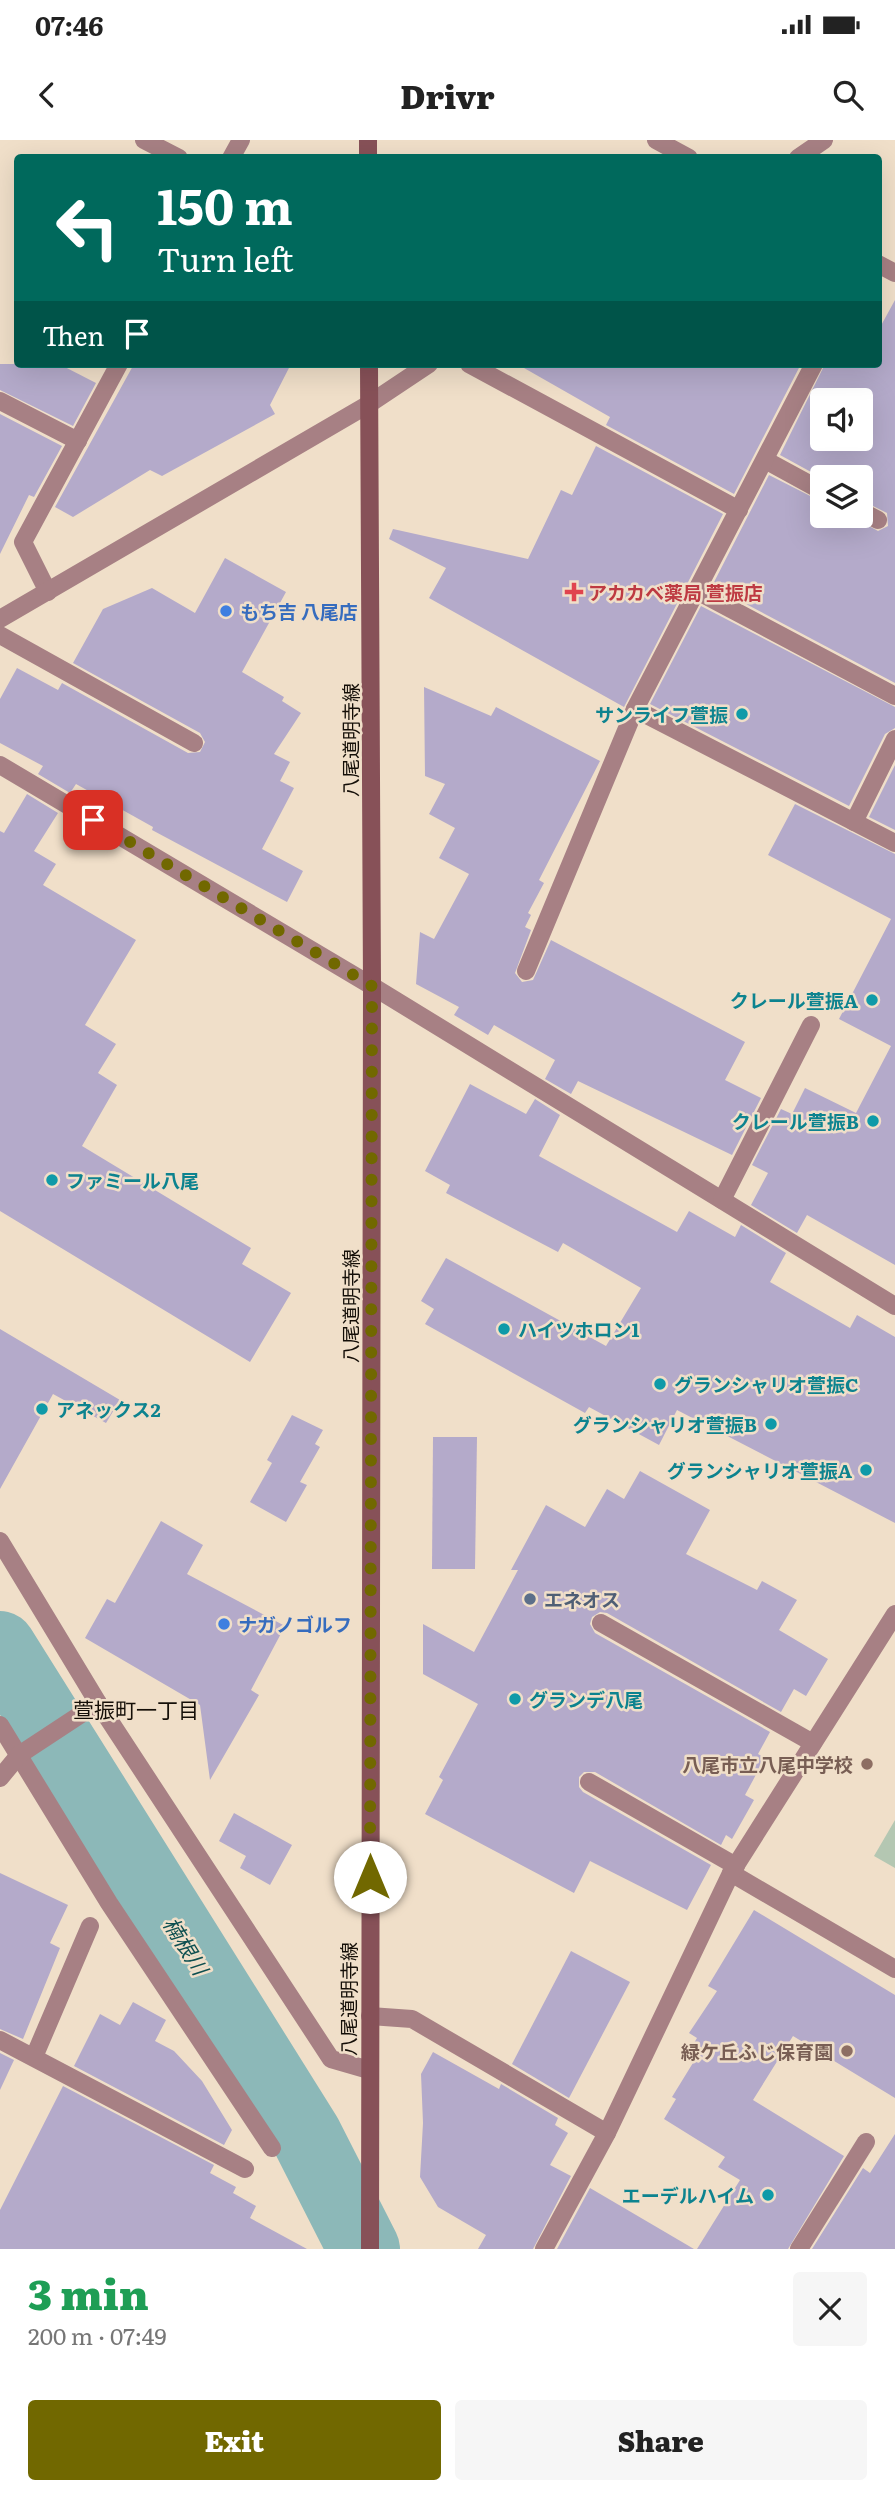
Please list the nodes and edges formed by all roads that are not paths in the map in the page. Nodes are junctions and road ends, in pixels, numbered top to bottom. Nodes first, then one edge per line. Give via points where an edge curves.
1 (144, 140) edge
2 (656, 140) edge
3 (824, 140) edge
4 (171, 154) edge
5 (682, 154) edge
6 (803, 154) edge
7 (118, 368) edge
8 (369, 368) edge
9 (423, 368) edge
10 (476, 368) edge
11 (812, 368) edge
12 (0, 401) edge
13 (369, 404) junction
14 (78, 441) junction
15 (765, 460) junction
16 (810, 484) edge
17 (738, 510) junction
18 (873, 517) edge
19 (878, 520) dead end
20 (697, 591) junction
21 (48, 592) junction
22 (0, 619) edge
23 (0, 635) edge
24 (895, 696) edge
25 (635, 709) junction
26 (895, 739) edge
27 (194, 743) dead end
28 (0, 765) edge
29 (854, 822) junction
30 (895, 843) edge
31 (526, 971) dead end
32 (372, 986) junction
33 (811, 1025) dead end
34 (722, 1200) junction
35 (895, 1306) edge
36 (0, 1541) edge
37 (895, 1614) edge
38 (601, 1623) dead end
39 (98, 1703) junction
40 (0, 1725) edge
41 (813, 1743) junction
42 (19, 1755) junction
43 (0, 1778) edge
44 (589, 1782) dead end
45 (734, 1869) junction
46 (90, 1926) dead end
47 (895, 1969) edge
48 (370, 2016) junction
49 (0, 2040) edge
50 (34, 2057) junction
51 (369, 2070) junction
52 (607, 2133) junction
53 (866, 2142) dead end
54 (272, 2148) dead end
55 (245, 2169) dead end
56 (370, 2249) edge
57 (544, 2249) edge
58 (799, 2249) edge

1 - 4 street
2 - 5 street
3 - 6 street
7 - 14 street
8 - 13 main road, 八尾道明寺線
9 - 13 street
10 - 17 street
11 - 15 street
12 - 14 street
13 - 21 street
13 - 32 main road, 八尾道明寺線
14 - 21 street via 23,542
15 - 16 street
15 - 17 street
17 - 20 street
18 - 19 street
20 - 24 street
20 - 25 street
21 - 22 street
23 - 27 street
25 - 29 street
25 - 31 street
26 - 29 street
28 - 32 street
29 - 30 street
32 - 34 street
32 - 48 main road, 八尾道明寺線
33 - 34 street
34 - 35 street
36 - 39 street
37 - 41 street
38 - 41 street
39 - 42 street
39 - 51 street via 331,2059
40 - 42 street
41 - 45 street
42 - 43 street
42 - 54 street via 109,1903
44 - 45 street
45 - 47 street
45 - 52 street
46 - 50 street
48 - 51 main road, 八尾道明寺線
48 - 52 street via 412,2019
49 - 50 street
50 - 55 street
51 - 56 main road, 八尾道明寺線
52 - 57 street
53 - 58 street

